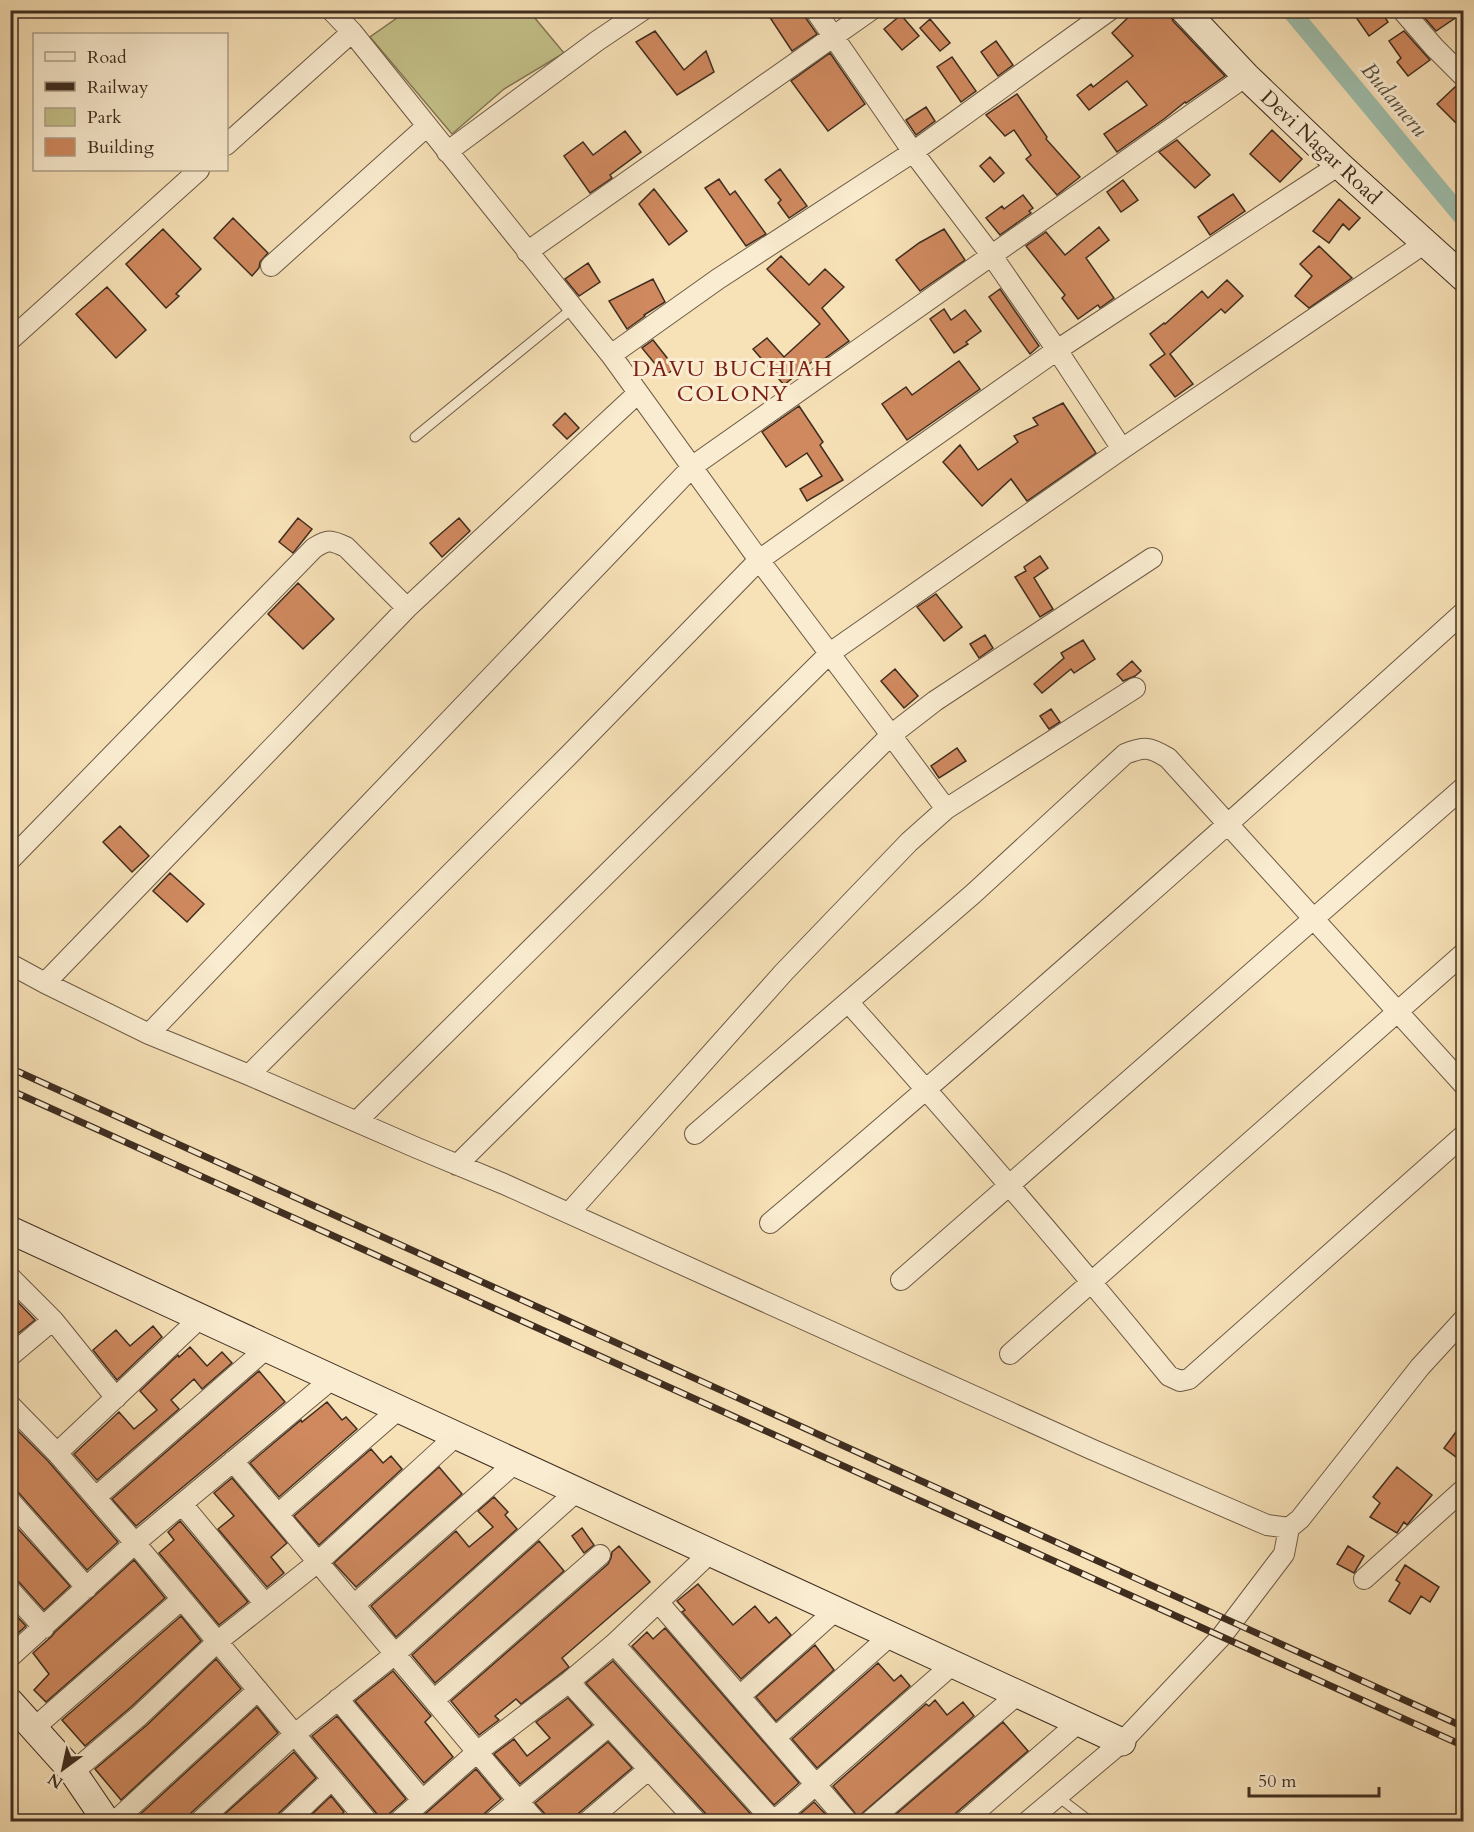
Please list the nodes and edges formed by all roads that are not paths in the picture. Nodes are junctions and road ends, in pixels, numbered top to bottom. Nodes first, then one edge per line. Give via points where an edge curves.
1 (331, 10) edge
2 (643, 10) edge
3 (814, 10) edge
4 (871, 10) edge
5 (1110, 10) edge
6 (1184, 10) edge
7 (1401, 10) edge
8 (351, 32) junction
9 (833, 37) junction
10 (1246, 76) junction
11 (1464, 77) edge
12 (427, 126) junction
13 (228, 143) edge
14 (913, 152) junction
15 (447, 153) junction
16 (1339, 165) junction
17 (198, 171) edge
18 (1425, 243) junction
19 (527, 252) junction
20 (992, 256) junction
21 (271, 266) dead end
22 (1464, 278) edge
23 (573, 308) junction
24 (10, 340) edge
25 (1057, 350) junction
26 (611, 355) junction
27 (638, 393) junction
28 (415, 437) dead end
29 (1122, 449) junction
30 (693, 466) junction
31 (1152, 558) dead end
32 (759, 560) junction
33 (407, 608) junction
34 (1464, 612) edge
35 (830, 653) junction
36 (1136, 688) dead end
37 (891, 735) junction
38 (1464, 787) edge
39 (946, 809) junction
40 (1229, 824) junction
41 (10, 860) edge
42 (1314, 918) junction
43 (1464, 953) edge
44 (10, 964) edge
45 (45, 983) junction
46 (848, 1002) junction
47 (1396, 1011) junction
48 (148, 1034) junction
49 (249, 1075) junction
50 (1464, 1085) edge
51 (927, 1090) junction
52 (357, 1121) junction
53 (695, 1134) dead end
54 (1464, 1135) edge
55 (457, 1165) junction
56 (1010, 1186) junction
57 (569, 1213) junction
58 (770, 1223) dead end
59 (10, 1230) edge
60 (11, 1278) edge
61 (901, 1280) dead end
62 (1092, 1282) junction
63 (201, 1317) junction
64 (1464, 1318) edge
65 (53, 1320) junction
66 (267, 1348) junction
67 (1010, 1354) dead end
68 (10, 1356) edge
69 (333, 1378) junction
70 (116, 1398) junction
71 (10, 1405) edge
72 (399, 1408) junction
73 (457, 1435) junction
74 (57, 1453) junction
75 (233, 1461) junction
76 (516, 1462) junction
77 (1464, 1490) edge
78 (577, 1491) junction
79 (96, 1497) junction
80 (10, 1501) edge
81 (182, 1504) junction
82 (278, 1514) junction
83 (1294, 1524) junction
84 (135, 1543) junction
85 (711, 1552) junction
86 (600, 1555) dead end
87 (318, 1562) junction
88 (1364, 1580) dead end
89 (87, 1588) junction
90 (10, 1590) edge
91 (182, 1599) junction
92 (659, 1603) junction
93 (265, 1604) junction
94 (354, 1605) junction
95 (836, 1610) junction
96 (44, 1628) junction
97 (891, 1635) junction
98 (218, 1642) junction
99 (614, 1644) junction
100 (395, 1654) junction
101 (10, 1657) edge
102 (953, 1664) junction
103 (569, 1682) junction
104 (258, 1690) junction
105 (1018, 1694) junction
106 (740, 1696) junction
107 (338, 1699) junction
108 (434, 1700) junction
109 (10, 1702) edge
110 (1079, 1722) junction
111 (609, 1726) junction
112 (34, 1728) junction
113 (295, 1734) junction
114 (776, 1737) junction
115 (1122, 1742) junction
116 (477, 1752) junction
117 (649, 1769) junction
118 (73, 1772) junction
119 (332, 1779) junction
120 (816, 1784) junction
121 (1057, 1796) junction
122 (422, 1800) junction
123 (518, 1800) junction
124 (107, 1821) edge
125 (114, 1821) edge
126 (199, 1821) edge
127 (287, 1821) edge
128 (368, 1821) edge
129 (398, 1821) edge
130 (493, 1821) edge
131 (536, 1821) edge
132 (587, 1821) edge
133 (697, 1821) edge
134 (773, 1821) edge
135 (848, 1821) edge
136 (869, 1821) edge
137 (964, 1821) edge
138 (1027, 1821) edge
139 (1091, 1821) edge

1 - 8 street
2 - 15 street
3 - 9 street
4 - 9 street
5 - 14 street
6 - 10 street, Devi Nagar Road
7 - 11 street
8 - 12 street
8 - 13 street
9 - 14 street
9 - 19 street
10 - 16 street, Devi Nagar Road
10 - 20 street
12 - 15 street
12 - 21 street
14 - 20 street
14 - 26 street via 718,279
15 - 19 street
16 - 18 street, Devi Nagar Road
16 - 25 street
17 - 24 street
18 - 22 street, Devi Nagar Road
18 - 29 street
19 - 23 street
20 - 25 street
20 - 30 street
23 - 26 street
23 - 28 lane
25 - 29 street
25 - 32 street
26 - 27 street
27 - 30 street
27 - 33 street
29 - 35 street
30 - 32 street
30 - 48 street
31 - 37 street via 935,701
32 - 35 street
32 - 49 street
33 - 41 street via 346,547 334,541 320,544
33 - 45 street
34 - 40 street
35 - 37 street
35 - 52 street
36 - 39 street
37 - 39 street
37 - 55 street
38 - 42 street
39 - 57 street via 784,972
40 - 42 street
40 - 46 street via 1167,758 1152,748 1125,753 973,894
40 - 51 street
42 - 47 street
42 - 56 street
43 - 47 street
44 - 45 street
45 - 48 street
46 - 51 street
46 - 53 street
47 - 50 street
47 - 62 street
48 - 49 street
49 - 52 street
51 - 56 street
51 - 58 street
52 - 55 street
54 - 62 street via 1189,1379 1180,1381 1169,1376
55 - 57 street
56 - 61 street
56 - 62 street
57 - 83 street via 1267,1525
59 - 63 street
60 - 65 street
62 - 67 street
63 - 66 street
63 - 70 street
64 - 83 street
65 - 68 street
65 - 70 street
66 - 69 street
66 - 79 street
69 - 72 street
69 - 75 street
70 - 74 street
71 - 74 street
72 - 73 street
72 - 82 street
73 - 76 street
73 - 87 street
74 - 79 street
75 - 81 street
75 - 82 street
76 - 78 street
76 - 94 street
77 - 88 street
78 - 85 street
78 - 100 street
79 - 84 street
80 - 89 street
81 - 84 street
81 - 93 street
82 - 87 street
83 - 115 street via 1284,1554 1221,1637
84 - 89 street
84 - 91 street
85 - 92 street
85 - 95 street
86 - 108 street
87 - 93 street
87 - 94 street
89 - 96 street
90 - 96 street
91 - 98 street
91 - 112 street
92 - 99 street
92 - 106 street
93 - 98 street
94 - 100 street
95 - 97 street
95 - 106 street
96 - 101 street
97 - 102 street
97 - 114 street
98 - 104 street
98 - 118 street
99 - 103 street
99 - 134 street
100 - 107 street
100 - 108 street
102 - 105 street
102 - 120 street
103 - 111 street
103 - 116 street
104 - 113 street
104 - 125 street
105 - 110 street
105 - 136 street
106 - 114 street
107 - 113 street
107 - 122 street
108 - 116 street
109 - 112 street
110 - 115 street
110 - 137 street
111 - 117 street
111 - 123 street
112 - 118 street
113 - 119 street
113 - 126 street
114 - 120 street
115 - 121 street
116 - 122 street
116 - 123 street
117 - 132 street
117 - 133 street
118 - 124 street
119 - 127 street
119 - 128 street
120 - 134 street
120 - 135 street
121 - 138 street
121 - 139 lane
122 - 129 street
123 - 130 street
123 - 131 street

